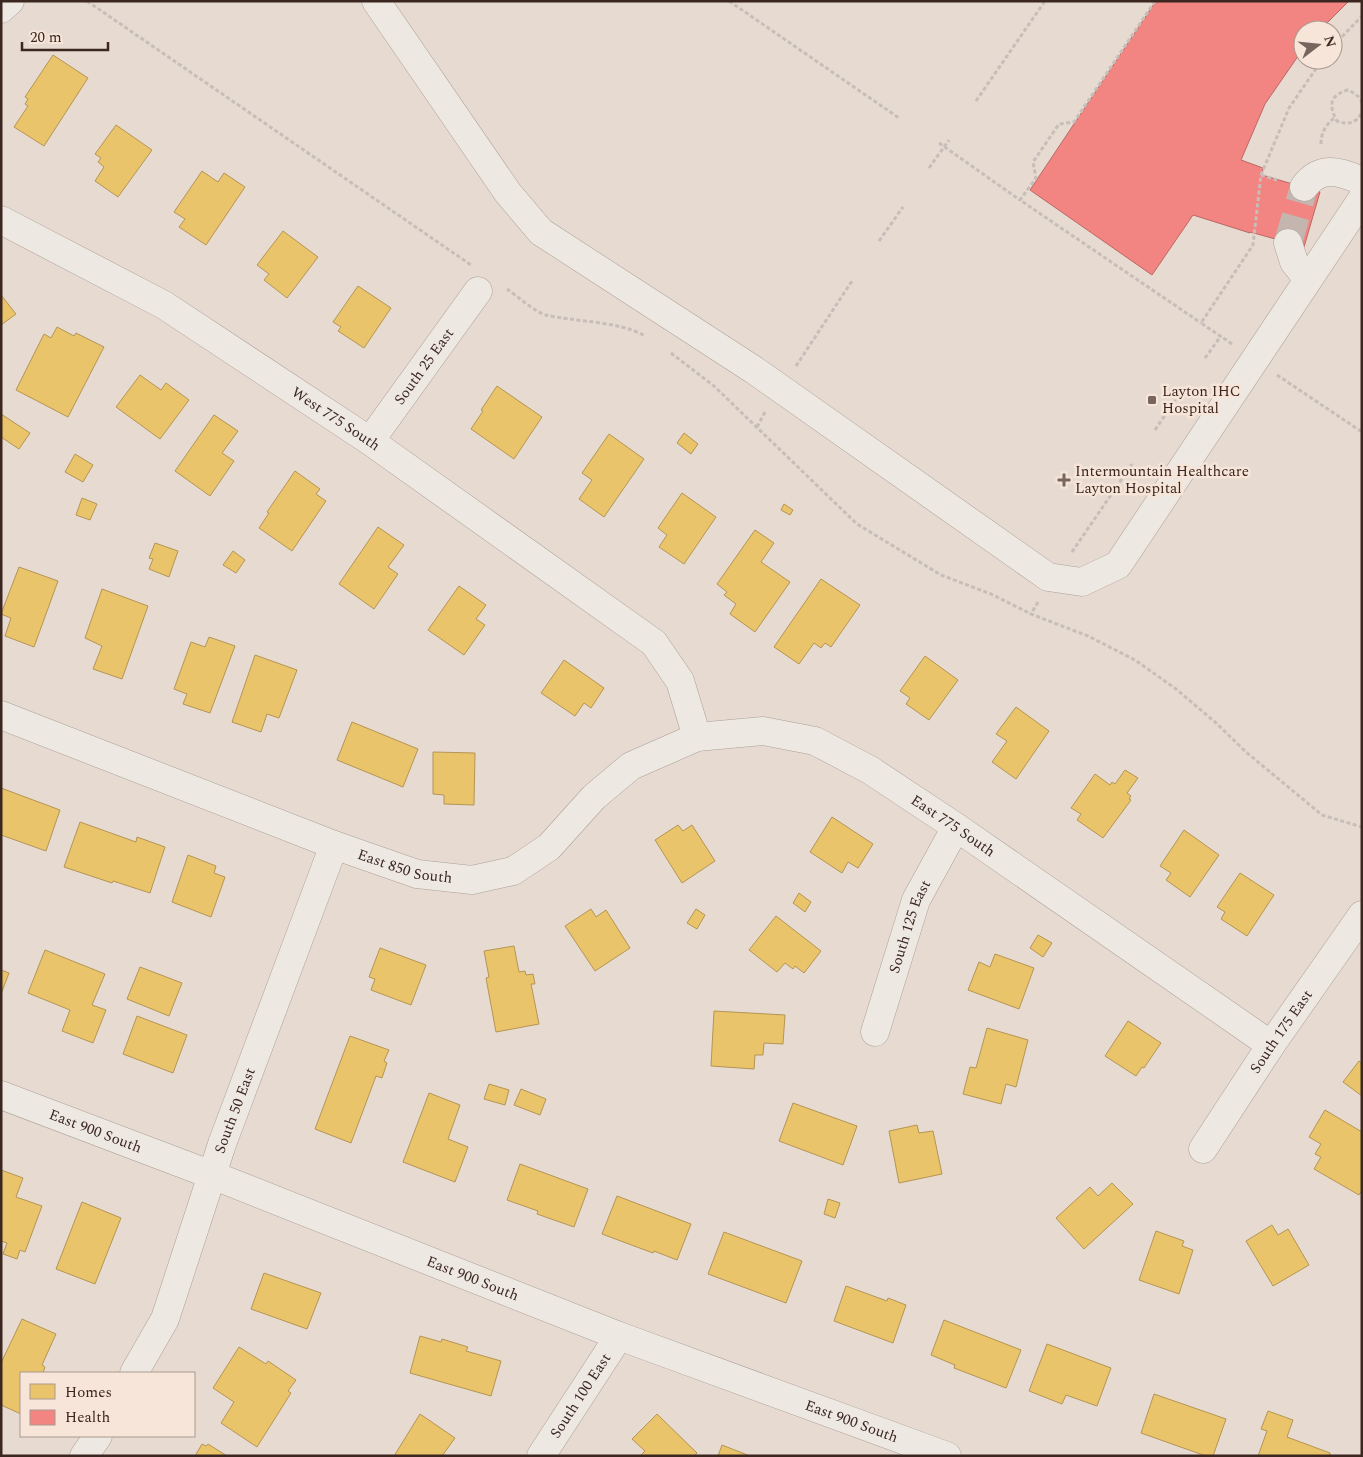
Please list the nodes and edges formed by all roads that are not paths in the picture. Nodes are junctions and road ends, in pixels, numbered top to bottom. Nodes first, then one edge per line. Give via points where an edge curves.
1 (10, 1) edge
2 (376, 1) edge
3 (1, 9) edge
4 (1362, 181) edge
5 (1304, 187) tunnel mouth
6 (1362, 199) edge
7 (1, 220) edge
8 (1288, 242) tunnel mouth
9 (1308, 279) junction
10 (486, 282) road end
11 (370, 441) junction
12 (1, 715) edge
13 (697, 737) junction
14 (956, 826) junction
15 (334, 845) junction
16 (1362, 915) edge
17 (875, 1032) dead end
18 (1270, 1045) junction
19 (1, 1095) edge
20 (1204, 1149) dead end
21 (212, 1175) junction
22 (619, 1336) junction
23 (135, 1372) edge
24 (97, 1437) edge
25 (84, 1456) edge
26 (541, 1456) edge
27 (947, 1456) edge

1 - 3 street
2 - 9 street via 508,193 541,232 754,370 1048,577 1082,582 1118,565
4 - 5 street via 1329,172 1315,176
6 - 9 street
7 - 11 street, West 775 South via 164,305
8 - 9 street via 1294,262
10 - 11 street, South 25 East
11 - 13 street, West 775 South via 654,643 680,681
12 - 15 street, East 850 South
13 - 14 street, East 775 South via 763,731 815,741 870,770
13 - 15 street, East 850 South via 631,766 594,798 549,847 513,871 472,880 417,874
14 - 17 street, South 125 East via 916,900
14 - 18 street, East 775 South
15 - 21 street, South 50 East
16 - 18 street, South 175 East
18 - 20 street, South 175 East
19 - 21 street, East 900 South
21 - 22 street, East 900 South
21 - 23 street, South 50 East via 165,1319
22 - 26 street, South 100 East
22 - 27 street, East 900 South
24 - 25 street

